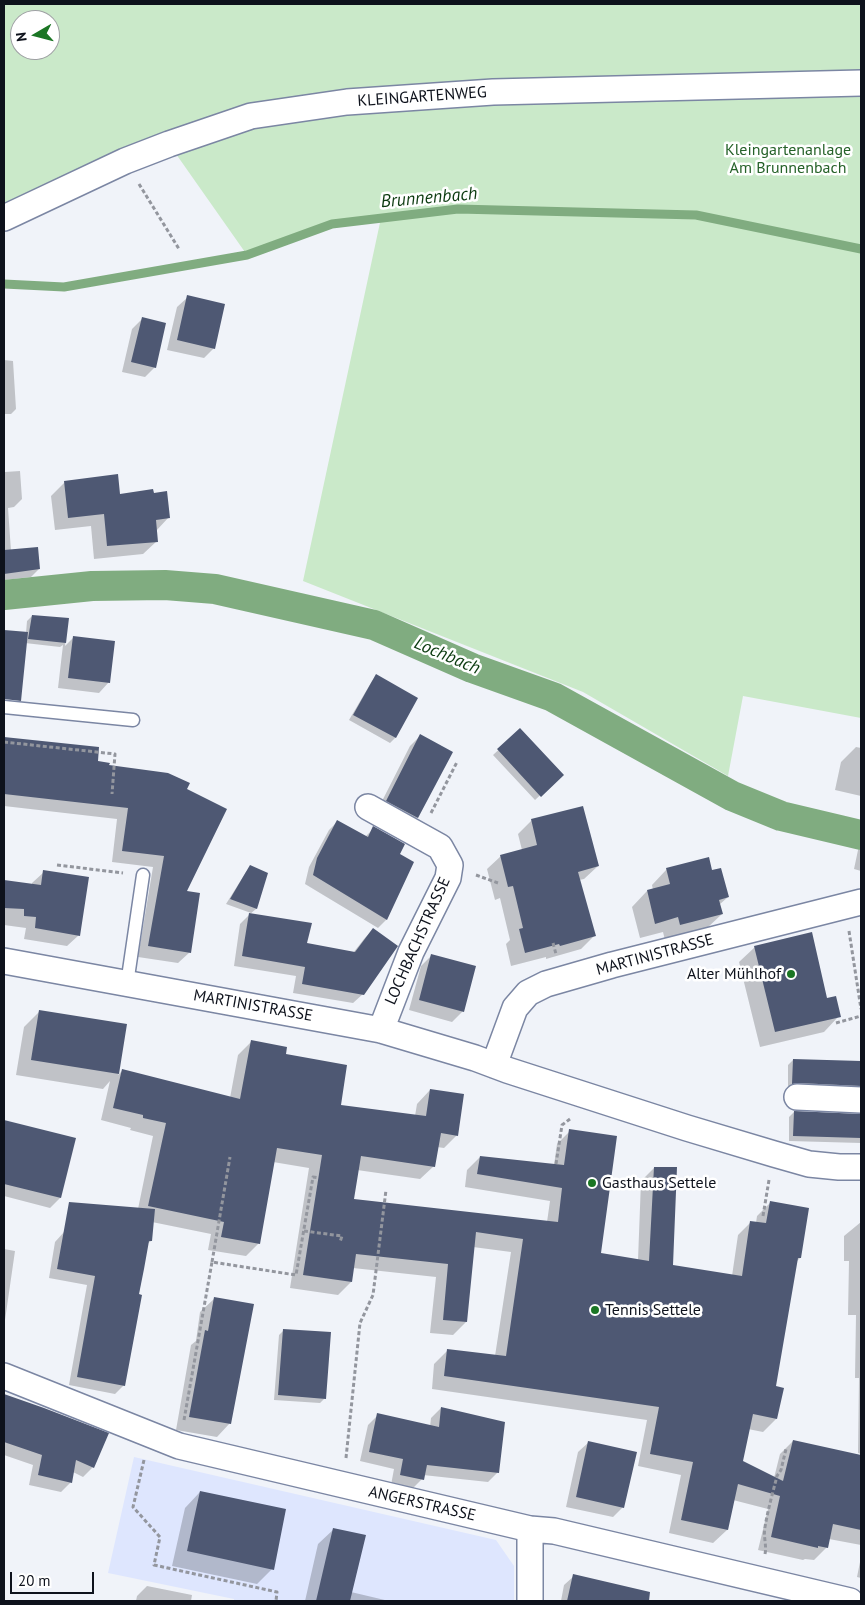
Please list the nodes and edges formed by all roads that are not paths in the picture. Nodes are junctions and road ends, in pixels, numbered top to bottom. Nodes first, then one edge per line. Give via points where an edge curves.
1 (861, 83) edge
2 (4, 218) edge
3 (4, 707) edge
4 (132, 720) dead end
5 (368, 807) dead end
6 (143, 876) road end
7 (853, 904) edge
8 (4, 962) edge
9 (127, 984) junction
10 (380, 1030) junction
11 (494, 1065) junction
12 (797, 1097) dead end
13 (861, 1100) edge
14 (861, 1167) edge
15 (4, 1376) edge
16 (530, 1529) junction
17 (530, 1601) edge
18 (850, 1601) edge

1 - 2 street, KLEINGARTENWEG via 494,92 348,102 251,116 125,161
3 - 4 lane
5 - 10 street, LOCHBACHSTRASSE via 440,847 450,865 448,878 411,952
6 - 9 lane
7 - 11 street, MARTINISTRASSE via 546,984 528,993 516,1008
8 - 9 street, MARTINISTRASSE
9 - 10 street, MARTINISTRASSE
10 - 11 street, MARTINISTRASSE
11 - 14 street, MARTINISTRASSE via 809,1164
12 - 13 street
15 - 16 street, ANGERSTRASSE via 179,1446
16 - 17 street
16 - 18 street, ANGERSTRASSE via 554,1531

